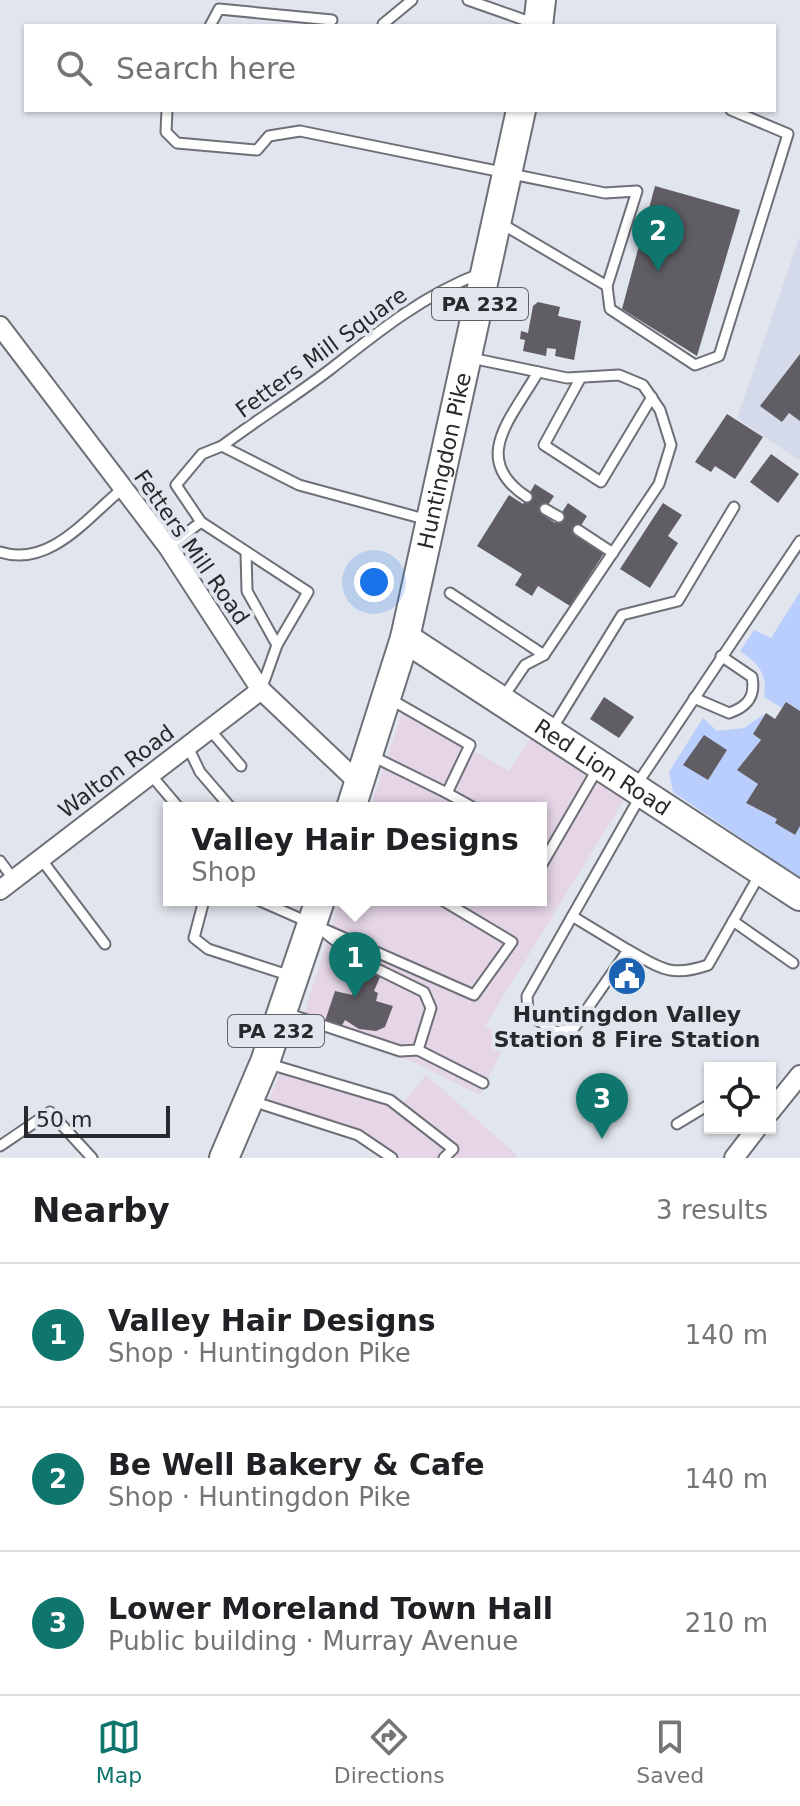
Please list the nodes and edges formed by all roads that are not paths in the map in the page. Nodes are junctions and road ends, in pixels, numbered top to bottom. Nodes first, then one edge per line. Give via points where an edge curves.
1 (412, 0) edge
2 (468, 0) edge
3 (540, 19) edge
4 (332, 20) dead end
5 (211, 24) edge
6 (383, 24) edge
7 (167, 112) edge
8 (521, 112) edge
9 (736, 112) edge
10 (509, 172) junction
11 (499, 222) junction
12 (487, 270) junction
13 (607, 286) junction
14 (0, 326) edge
15 (468, 358) junction
16 (538, 372) junction
17 (580, 379) junction
18 (652, 397) junction
19 (222, 446) junction
20 (122, 489) junction
21 (527, 497) dead end
22 (734, 507) dead end
23 (545, 509) dead end
24 (559, 517) dead end
25 (201, 522) junction
26 (433, 522) junction
27 (578, 530) dead end
28 (800, 541) edge
29 (168, 547) junction
30 (0, 552) edge
31 (246, 552) junction
32 (613, 553) junction
33 (450, 593) dead end
34 (405, 638) junction
35 (277, 645) junction
36 (544, 655) junction
37 (721, 656) junction
38 (261, 690) junction
39 (387, 697) junction
40 (694, 698) junction
41 (501, 701) junction
42 (210, 730) junction
43 (550, 732) junction
44 (188, 747) junction
45 (369, 754) junction
46 (600, 765) junction
47 (241, 766) dead end
48 (151, 775) junction
49 (639, 789) junction
50 (447, 793) junction
51 (355, 796) edge
52 (174, 802) edge
53 (226, 802) edge
54 (463, 802) edge
55 (547, 856) edge
56 (41, 859) junction
57 (0, 861) edge
58 (762, 869) junction
59 (7, 885) edge
60 (800, 896) edge
61 (202, 906) edge
62 (290, 906) edge
63 (452, 906) edge
64 (316, 911) edge
65 (572, 916) junction
66 (733, 921) junction
67 (105, 944) dead end
68 (628, 950) junction
69 (793, 963) dead end
70 (294, 977) junction
71 (282, 1011) junction
72 (418, 1050) junction
73 (265, 1062) junction
74 (800, 1075) edge
75 (483, 1083) dead end
76 (249, 1100) junction
77 (776, 1105) edge
78 (704, 1108) edge
79 (677, 1124) dead end
80 (752, 1134) edge
81 (0, 1146) edge
82 (229, 1153) edge
83 (92, 1158) edge
84 (392, 1158) edge
85 (444, 1158) edge
86 (734, 1158) edge

1 - 6 lane
2 - 3 lane
4 - 5 lane via 219,9
7 - 10 lane via 166,132 177,143 257,150 269,136 283,131 323,134
8 - 10 main road, Huntingdon Pike / PA 232
9 - 13 lane via 788,134 719,356 695,365 610,309
10 - 11 main road, Huntingdon Pike / PA 232
10 - 13 lane via 605,193 637,191
11 - 12 main road, Huntingdon Pike / PA 232
11 - 13 lane
12 - 15 main road, Huntingdon Pike / PA 232
12 - 19 lane, Fetters Mill Square via 387,323
14 - 20 street, Fetters Mill Road
15 - 16 lane
15 - 26 main road, Huntingdon Pike / PA 232
16 - 17 lane
16 - 21 lane via 496,452 499,470 510,486
17 - 18 lane via 619,375 643,385
17 - 18 lane via 544,445 601,482
18 - 32 lane via 671,445 659,484
19 - 25 lane, Fetters Mill Square via 202,454 176,485
19 - 26 lane, Fetters Mill Square via 299,485
20 - 29 street, Fetters Mill Road
20 - 30 lane via 47,552 19,558
22 - 43 lane via 678,601 622,615
23 - 24 lane
25 - 29 lane
25 - 31 lane
26 - 34 main road, Huntingdon Pike / PA 232
27 - 32 lane
28 - 37 lane
29 - 38 street, Fetters Mill Road
31 - 35 lane via 247,591
31 - 35 lane via 308,592
32 - 36 lane
33 - 36 lane
34 - 39 main road, Huntingdon Pike / PA 232
34 - 41 main road, Red Lion Road
35 - 38 lane
36 - 41 lane via 525,665
37 - 40 lane
37 - 40 lane via 752,677 751,699 743,709 729,713
38 - 42 street, Walton Road
38 - 51 street, Fetters Mill Road
39 - 45 main road, Huntingdon Pike / PA 232
39 - 50 lane via 470,745
40 - 49 lane
41 - 43 main road, Red Lion Road
42 - 44 street, Walton Road
42 - 47 lane
43 - 46 main road, Red Lion Road
44 - 48 street, Walton Road
44 - 53 lane via 200,772
45 - 50 lane
45 - 51 main road, Huntingdon Pike / PA 232
46 - 49 main road, Red Lion Road
46 - 55 lane
48 - 52 lane
48 - 56 street, Walton Road
49 - 58 main road, Red Lion Road
49 - 65 lane
50 - 54 lane
56 - 59 street, Walton Road
56 - 67 lane
57 - 59 lane
58 - 60 main road, Red Lion Road
58 - 66 lane
61 - 70 lane via 194,938 208,949
62 - 64 lane
63 - 64 lane via 512,942 474,995
64 - 70 main road, PA 232
64 - 72 lane via 361,961 424,992 431,1008
65 - 68 lane
65 - 68 lane via 527,996 528,1014 556,1032 574,1028
66 - 68 lane via 708,965 688,972 669,973
66 - 69 lane
70 - 71 main road, PA 232
71 - 72 lane via 400,1051
71 - 73 main road, PA 232
72 - 75 lane
73 - 76 main road, PA 232
73 - 85 lane via 390,1100 453,1149
74 - 77 street
76 - 82 main road, PA 232
76 - 84 lane via 358,1135
78 - 79 lane
80 - 86 street
81 - 83 lane via 50,1112

